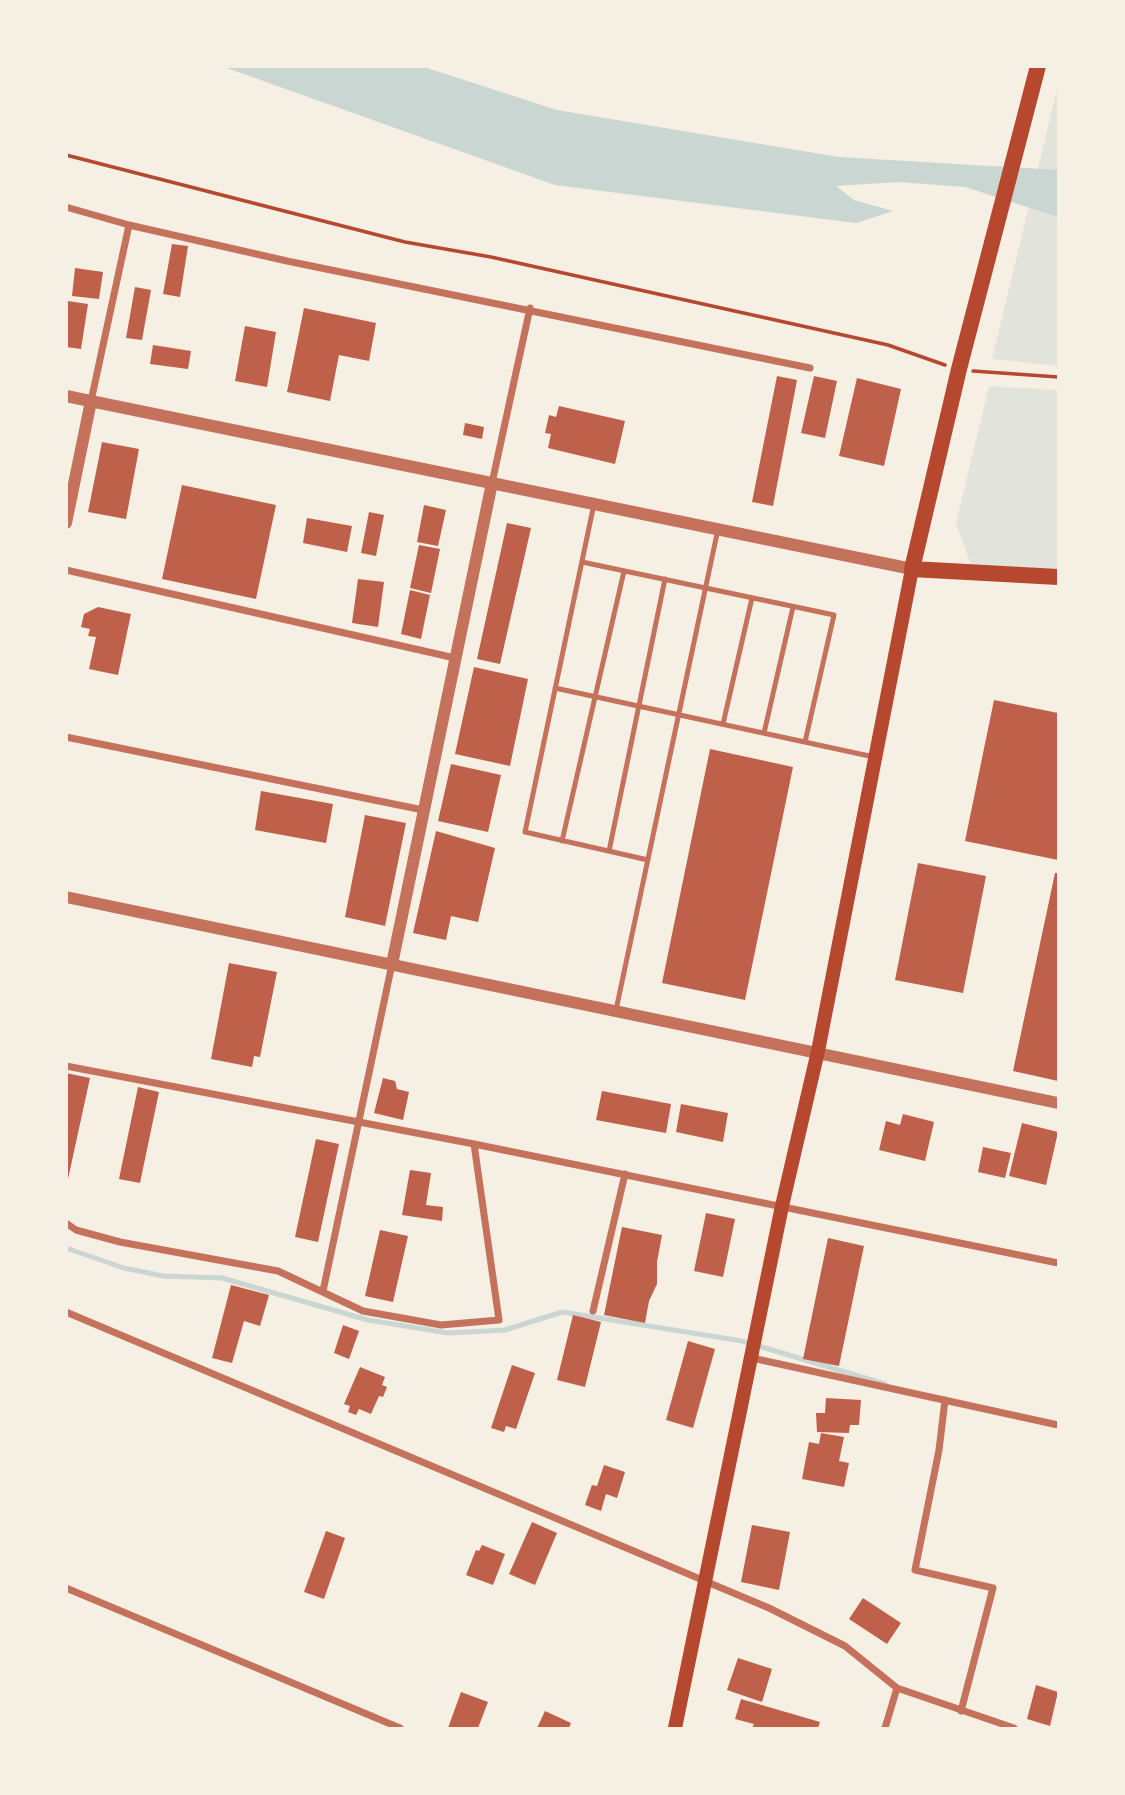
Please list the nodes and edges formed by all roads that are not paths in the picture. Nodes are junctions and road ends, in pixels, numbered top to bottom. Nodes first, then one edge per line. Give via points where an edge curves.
1 (1038, 66) edge
2 (66, 206) edge
3 (129, 225) junction
4 (530, 308) junction
5 (810, 368) dead end
6 (66, 396) edge
7 (91, 401) junction
8 (492, 483) junction
9 (594, 504) junction
10 (66, 523) edge
11 (719, 529) junction
12 (582, 562) junction
13 (912, 569) junction
14 (66, 570) edge
15 (624, 571) junction
16 (1059, 577) edge
17 (665, 579) junction
18 (706, 587) junction
19 (752, 598) junction
20 (793, 607) junction
21 (454, 658) junction
22 (555, 688) junction
23 (595, 696) junction
24 (639, 706) junction
25 (679, 715) junction
26 (723, 724) junction
27 (764, 733) junction
28 (66, 737) edge
29 (805, 742) junction
30 (875, 757) junction
31 (424, 810) junction
32 (562, 841) junction
33 (609, 851) junction
34 (648, 860) junction
35 (66, 897) edge
36 (392, 964) junction
37 (615, 1010) junction
38 (818, 1051) junction
39 (66, 1066) edge
40 (1059, 1103) edge
41 (359, 1121) junction
42 (474, 1144) junction
43 (625, 1174) junction
44 (782, 1206) junction
45 (66, 1223) edge
46 (1059, 1264) edge
47 (323, 1291) junction
48 (593, 1311) dead end
49 (66, 1312) edge
50 (752, 1357) junction
51 (945, 1400) junction
52 (1059, 1424) edge
53 (704, 1582) junction
54 (66, 1588) edge
55 (897, 1688) junction
56 (961, 1711) junction
57 (400, 1728) edge
58 (675, 1728) edge
59 (885, 1728) edge
60 (1014, 1728) edge

1 - 13 main road
2 - 3 street
3 - 4 street
3 - 7 street
4 - 5 street
4 - 8 street
6 - 7 street
7 - 8 street
7 - 10 street
8 - 9 street
8 - 21 street
9 - 11 street
9 - 12 lane
11 - 13 street
11 - 18 lane
12 - 15 lane
12 - 22 lane
13 - 16 main road
13 - 30 main road
14 - 21 street
15 - 17 lane
15 - 23 lane
17 - 18 lane
17 - 24 lane
18 - 19 lane
18 - 25 lane
19 - 20 lane
19 - 26 lane
20 - 27 lane
20 - 29 lane via 834,615
21 - 31 street
22 - 23 lane
22 - 32 lane via 525,832
23 - 24 lane
23 - 32 lane
24 - 25 lane
24 - 33 lane
25 - 26 lane
25 - 34 lane
26 - 27 lane
27 - 29 lane
28 - 31 street
29 - 30 lane
30 - 38 main road
31 - 36 street
32 - 33 lane
33 - 34 lane
34 - 37 lane
35 - 36 street
36 - 37 street
36 - 41 street
37 - 38 street
38 - 40 street
38 - 44 main road
39 - 41 street
41 - 42 street
41 - 47 street
42 - 43 street
42 - 47 street via 499,1320 441,1325 363,1311
43 - 44 street
43 - 48 street
44 - 46 street
44 - 50 main road
45 - 47 street via 120,1242 278,1271
49 - 53 street
50 - 51 street
50 - 53 main road
51 - 52 street
51 - 56 street via 915,1570 993,1588
53 - 55 street via 845,1646
53 - 58 main road
54 - 57 street
55 - 56 street
55 - 59 street
56 - 60 street

